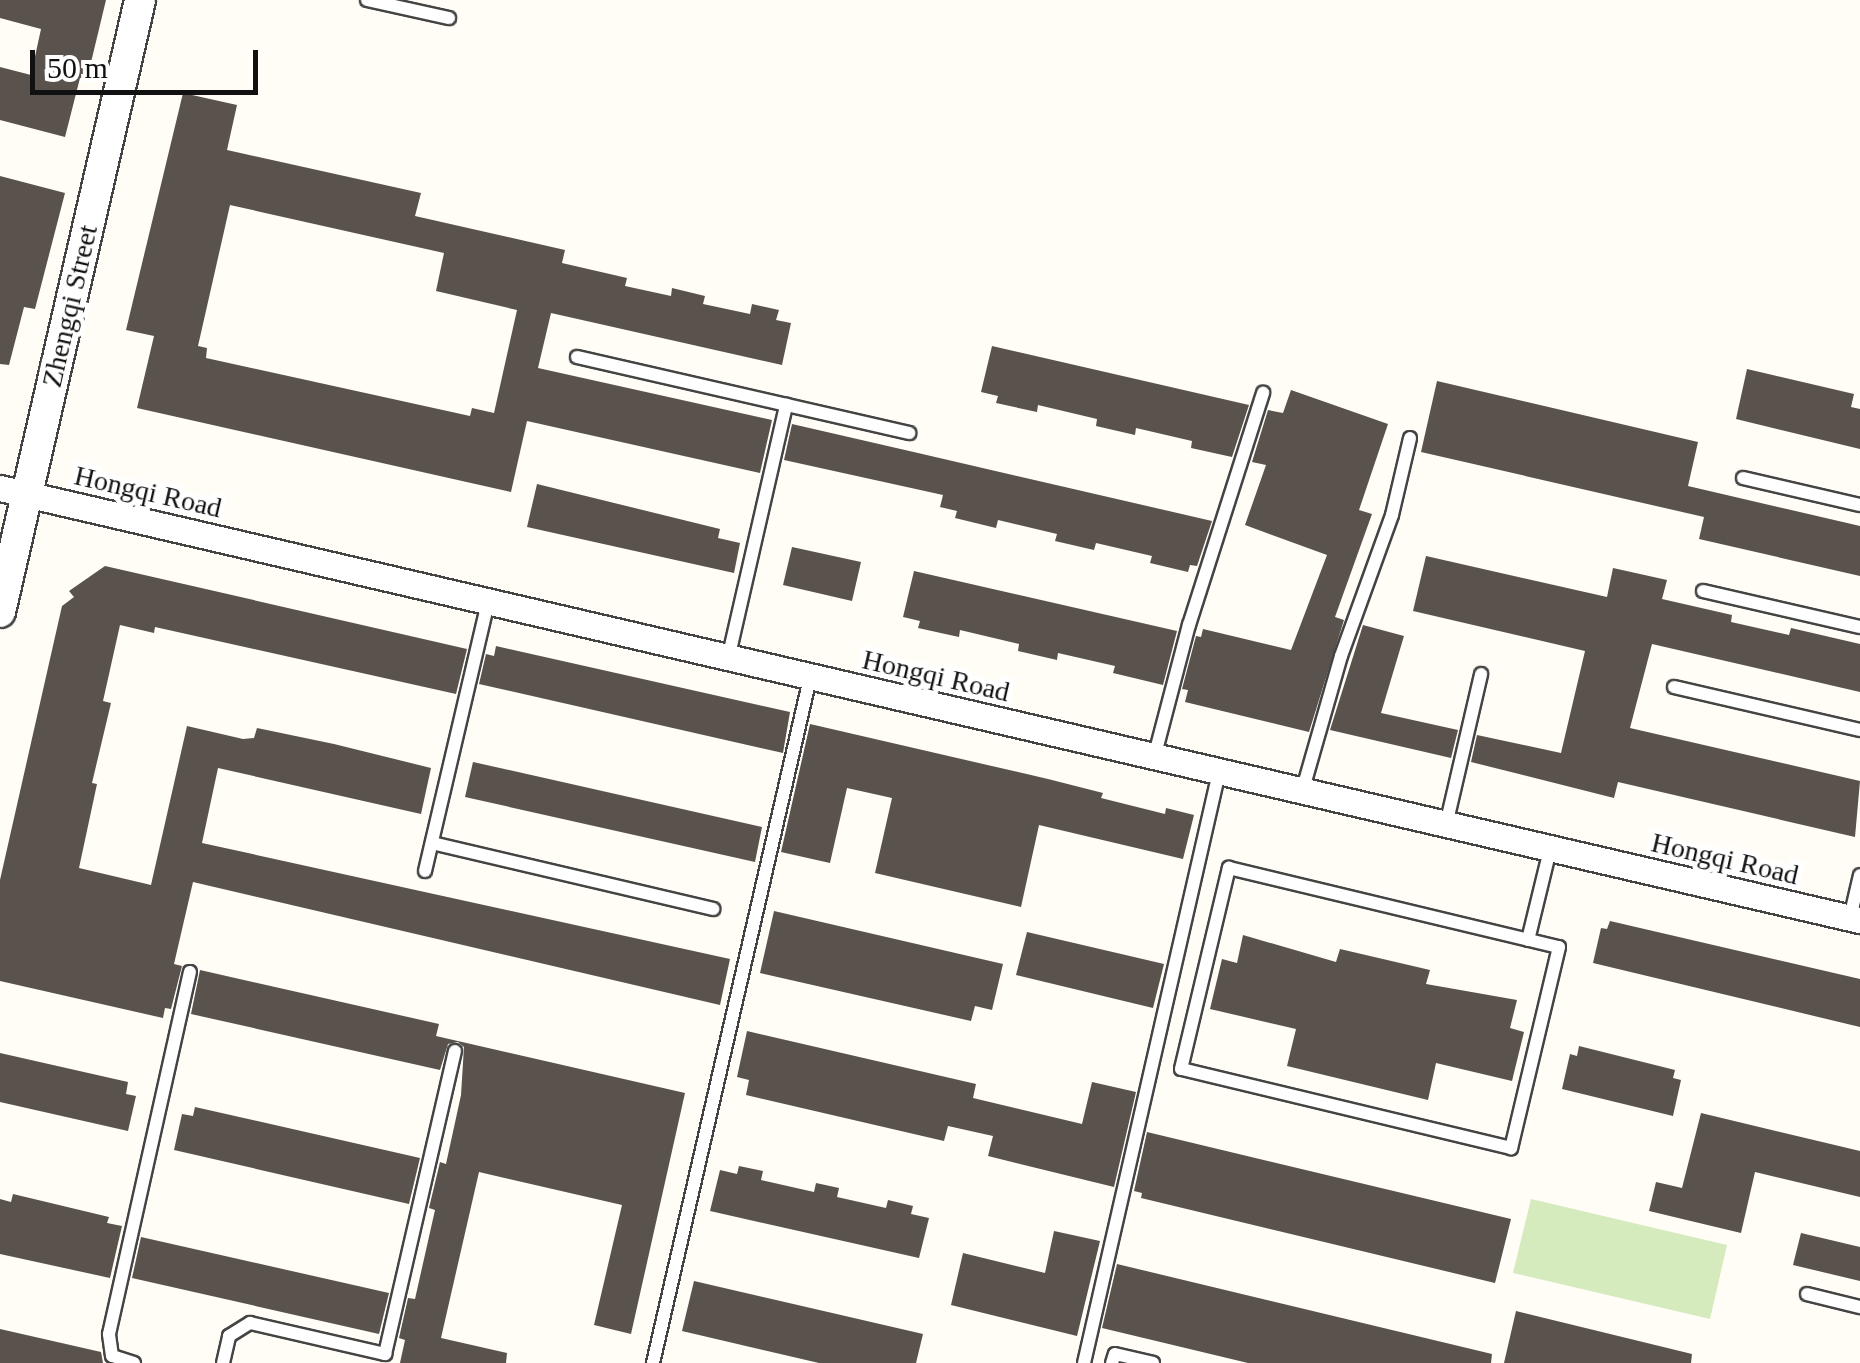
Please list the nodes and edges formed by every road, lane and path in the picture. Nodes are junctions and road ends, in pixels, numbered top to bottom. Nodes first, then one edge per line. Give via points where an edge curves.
1 (140, 0) edge
2 (368, 0) edge
3 (449, 18) dead end
4 (577, 356) dead end
5 (1263, 393) dead end
6 (786, 405) junction
7 (908, 433) dead end
8 (1410, 438) dead end
9 (1743, 478) dead end
10 (13, 492) edge
11 (1860, 505) edge
12 (1702, 590) dead end
13 (488, 603) junction
14 (0, 612) edge
15 (1860, 627) edge
16 (728, 659) junction
17 (1481, 674) dead end
18 (810, 678) junction
19 (1674, 687) dead end
20 (1860, 730) edge
21 (1154, 758) junction
22 (1219, 772) junction
23 (1302, 792) junction
24 (1446, 825) junction
25 (432, 843) junction
26 (1550, 850) junction
27 (425, 871) dead end
28 (1860, 875) edge
29 (712, 909) dead end
30 (1855, 919) edge
31 (1528, 940) junction
32 (190, 972) dead end
33 (456, 1051) dead end
34 (1807, 1294) dead end
35 (1860, 1306) edge
36 (134, 1363) edge
37 (223, 1363) edge
38 (652, 1363) edge
39 (1084, 1363) edge
40 (1112, 1363) edge
41 (1152, 1363) edge

1 - 10 street, Zhengqi Street
2 - 3 lane
4 - 6 lane
5 - 21 lane
6 - 7 lane
6 - 16 lane
8 - 23 lane via 1392,515
9 - 11 lane
10 - 13 street, Hongqi Road
10 - 14 street, Zhengqi Street
12 - 15 lane
13 - 16 street, Hongqi Road
13 - 25 lane
16 - 18 street, Hongqi Road
17 - 24 lane
18 - 21 street, Hongqi Road
18 - 38 lane
19 - 20 lane
21 - 22 street, Hongqi Road
22 - 23 street, Hongqi Road
22 - 39 lane
23 - 24 street, Hongqi Road
24 - 26 street, Hongqi Road
25 - 27 lane
25 - 29 lane
26 - 30 street, Hongqi Road
26 - 31 lane
28 - 30 lane
31 - 31 lane via 1559,947 1511,1148 1180,1068 1229,868
32 - 36 lane via 109,1334 112,1356
33 - 37 lane via 385,1354 250,1323 229,1336
34 - 35 lane
40 - 41 lane via 1115,1354

